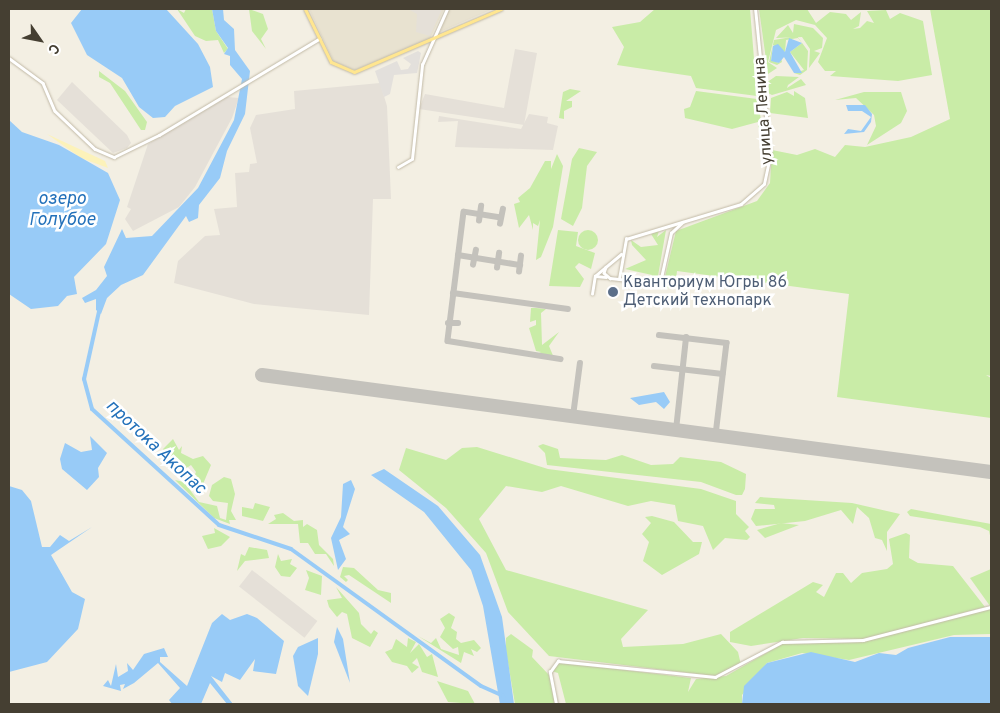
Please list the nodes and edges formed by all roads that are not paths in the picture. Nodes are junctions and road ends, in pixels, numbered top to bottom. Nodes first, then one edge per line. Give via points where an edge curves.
1 (306, 9) edge
2 (447, 9) edge
3 (501, 9) edge
4 (755, 9) edge
5 (319, 39) junction
6 (431, 42) junction
7 (9, 58) edge
8 (398, 167) dead end
9 (686, 220) junction
10 (669, 225) junction
11 (672, 230) junction
12 (622, 253) junction
13 (606, 266) junction
14 (595, 276) junction
15 (607, 277) junction
16 (619, 279) junction
17 (592, 294) dead end
18 (991, 607) edge
19 (556, 704) edge

1 - 5 main road
2 - 6 street
3 - 6 main road
4 - 9 street, улица Ленина via 770,156 768,176 747,202
5 - 6 main road via 333,65 354,72
5 - 7 street via 120,156 102,154 56,111 43,83
6 - 8 street via 419,79 412,159
9 - 10 street, улица Ленина
9 - 11 street
10 - 11 street
10 - 12 street, улица Ленина via 626,240
11 - 16 street via 660,280
12 - 13 street
12 - 16 street
13 - 14 street
13 - 15 street
14 - 15 street
14 - 17 street
15 - 16 street
18 - 19 street via 863,640 782,642 715,677 558,661 550,672

